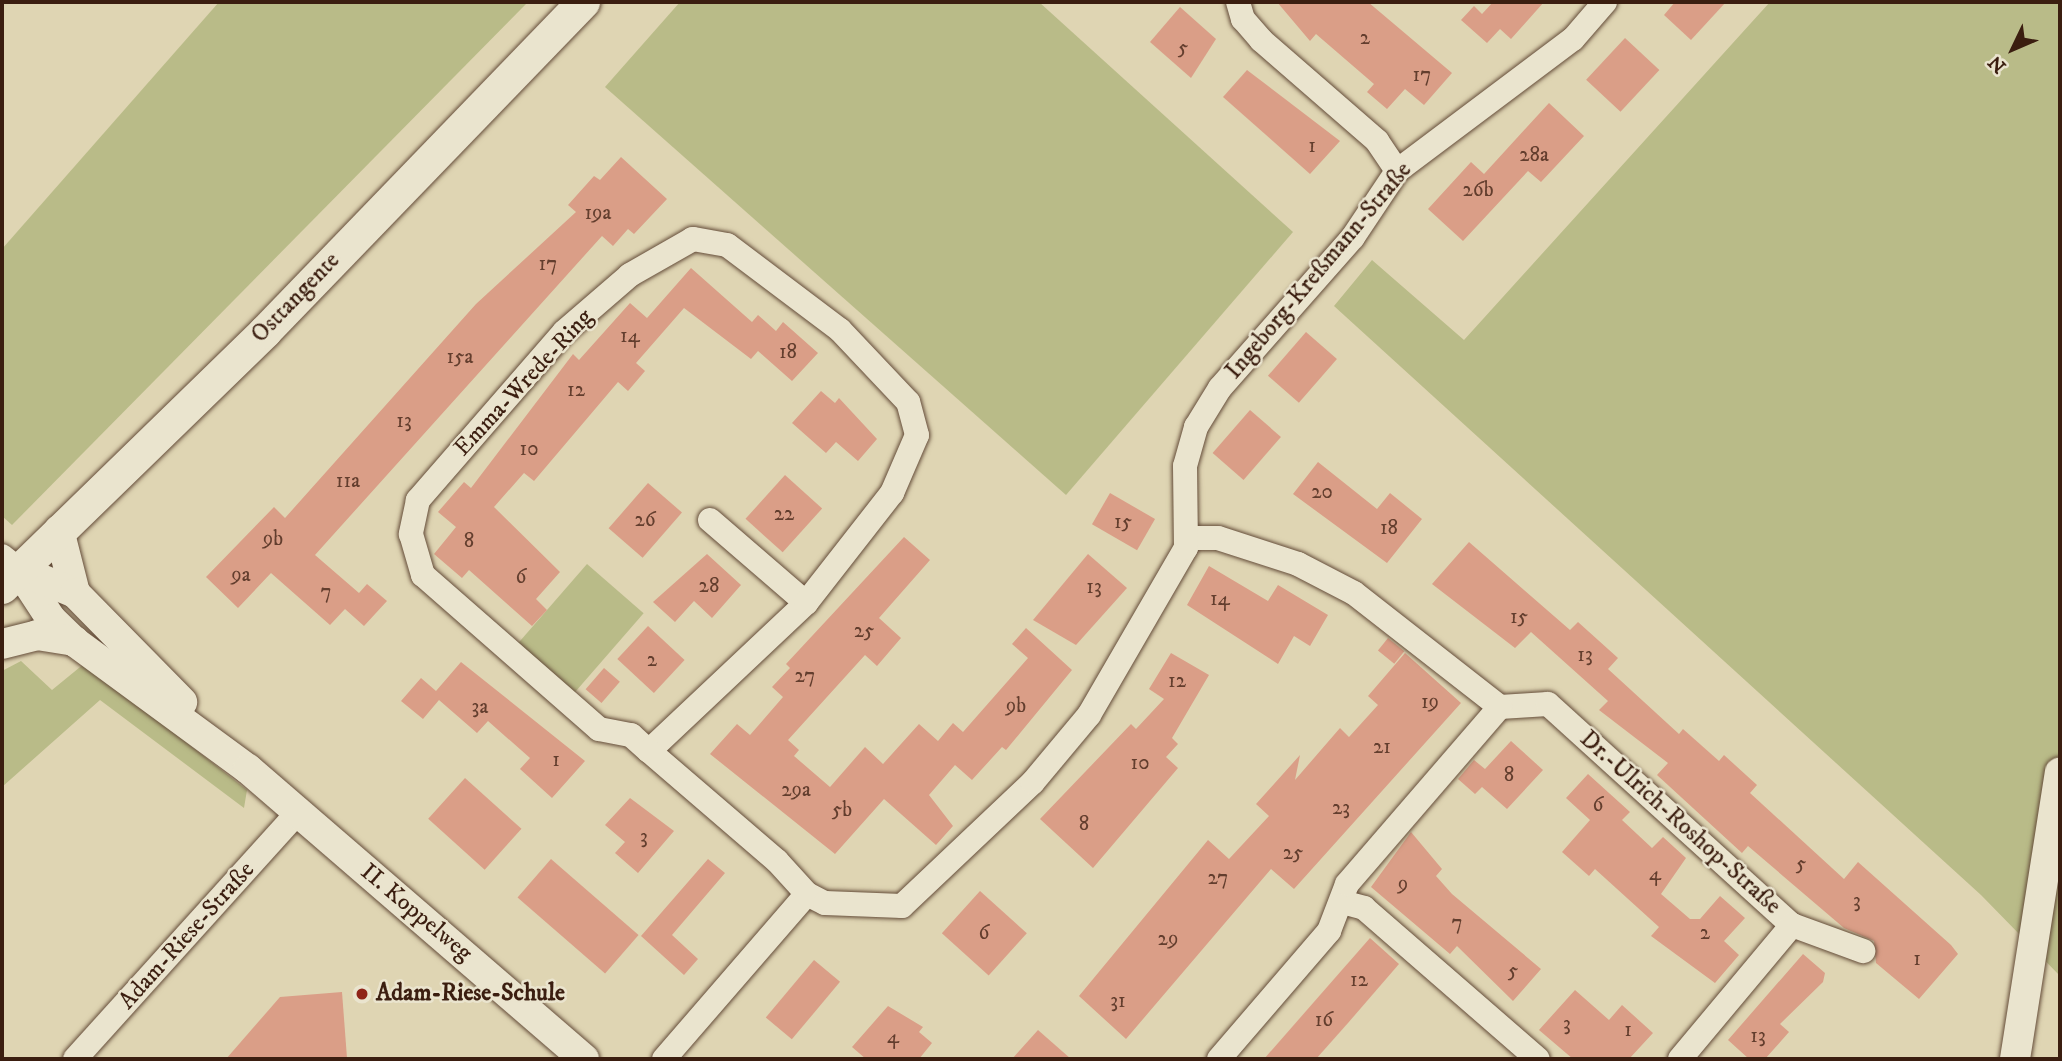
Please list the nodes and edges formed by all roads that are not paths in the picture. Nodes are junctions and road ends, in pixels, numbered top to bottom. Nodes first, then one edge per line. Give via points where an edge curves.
1 (583, 2) edge
2 (1238, 2) edge
3 (1605, 2) edge
4 (1397, 170) junction
5 (710, 520) dead end
6 (59, 530) junction
7 (1187, 538) junction
8 (8, 571) edge
9 (75, 593) junction
10 (806, 603) junction
11 (75, 642) junction
12 (2, 644) edge
13 (1500, 707) junction
14 (649, 751) junction
15 (248, 769) junction
16 (2060, 773) edge
17 (298, 812) junction
18 (807, 894) junction
19 (1342, 902) junction
20 (1793, 925) junction
21 (1863, 951) dead end
22 (75, 1059) edge
23 (584, 1059) edge
24 (664, 1059) edge
25 (1219, 1059) edge
26 (1538, 1059) edge
27 (1680, 1059) edge
28 (2015, 1059) edge

1 - 6 main road, Osttangente via 265,331
2 - 4 street via 1242,19 1261,40 1377,141
3 - 4 street, Ingeborg-Kreßmann-Straße via 1573,39
4 - 7 street, Ingeborg-Kreßmann-Straße via 1353,237 1220,388 1196,427 1185,466
5 - 10 street
6 - 8 main road, Osttangente
6 - 9 street
7 - 13 street via 1218,538 1298,564 1383,613
7 - 18 street via 1089,715 985,833 902,906 825,903
8 - 9 street, II. Koppelweg
8 - 11 street, II. Koppelweg
9 - 15 street, II. Koppelweg
10 - 14 street, Emma-Wrede-Ring
10 - 14 street, Emma-Wrede-Ring via 892,494 917,435 908,402 840,330 727,245 693,239 630,275 564,332 418,500 411,534 423,575 600,729 632,736
11 - 12 street via 37,635
11 - 15 street, II. Koppelweg
13 - 19 street via 1356,874
13 - 20 street, Dr.-Ulrich-Roshop-Straße via 1548,704
14 - 18 street, Emma-Wrede-Ring
15 - 17 street, II. Koppelweg
16 - 28 street
17 - 22 street, Adam-Riese-Straße
17 - 23 street, II. Koppelweg
18 - 24 street
19 - 25 street via 1329,931
19 - 26 street via 1364,908
20 - 21 street, Dr.-Ulrich-Roshop-Straße
20 - 27 street

